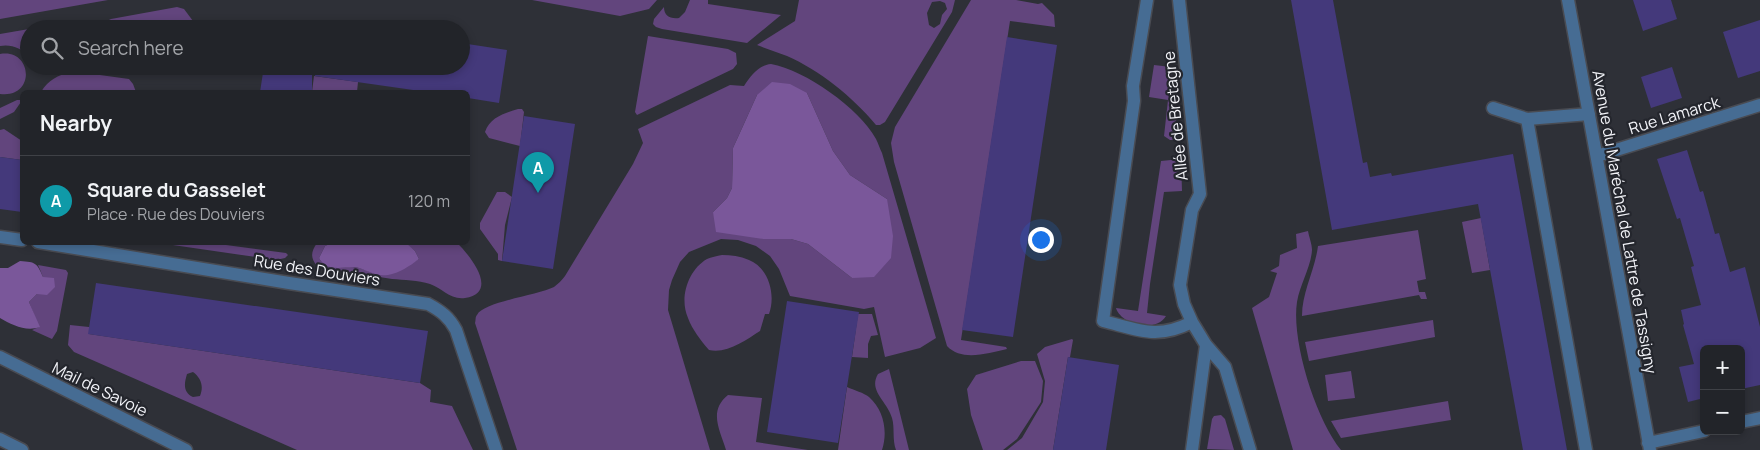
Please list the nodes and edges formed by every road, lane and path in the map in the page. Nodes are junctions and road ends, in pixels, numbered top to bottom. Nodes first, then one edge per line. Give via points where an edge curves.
1 (1148, 0) edge
2 (1179, 0) edge
3 (1568, 0) edge
4 (1760, 105) edge
5 (1493, 108) dead end
6 (1589, 114) junction
7 (1527, 119) junction
8 (1597, 156) junction
9 (0, 237) edge
10 (20, 240) edge
11 (56, 245) edge
12 (1192, 322) junction
13 (1206, 345) junction
14 (0, 357) edge
15 (1760, 418) edge
16 (1745, 421) edge
17 (1700, 432) edge
18 (0, 439) edge
19 (1649, 447) edge
20 (22, 450) edge
21 (186, 450) edge
22 (496, 450) edge
23 (1192, 450) edge
24 (1250, 450) edge
25 (1586, 450) edge

1 - 12 street via 1133,86 1134,101 1103,321 1161,333 1177,330
2 - 12 street, Allée de Bretagne via 1200,194 1192,210 1180,285
3 - 6 street, Avenue du Maréchal de Lattre de Tassigny
4 - 8 street, Rue Lamarck
5 - 7 street
6 - 7 street
6 - 8 street, Avenue du Maréchal de Lattre de Tassigny
7 - 25 street
8 - 19 street, Avenue du Maréchal de Lattre de Tassigny
9 - 10 street
11 - 22 street, Rue des Douviers via 428,304 441,311 456,330
12 - 13 street, Allée de Bretagne
13 - 23 street
13 - 24 street, Allée de Bretagne via 1225,367
14 - 21 street, Mail de Savoie
15 - 16 street
17 - 19 street
18 - 20 street

